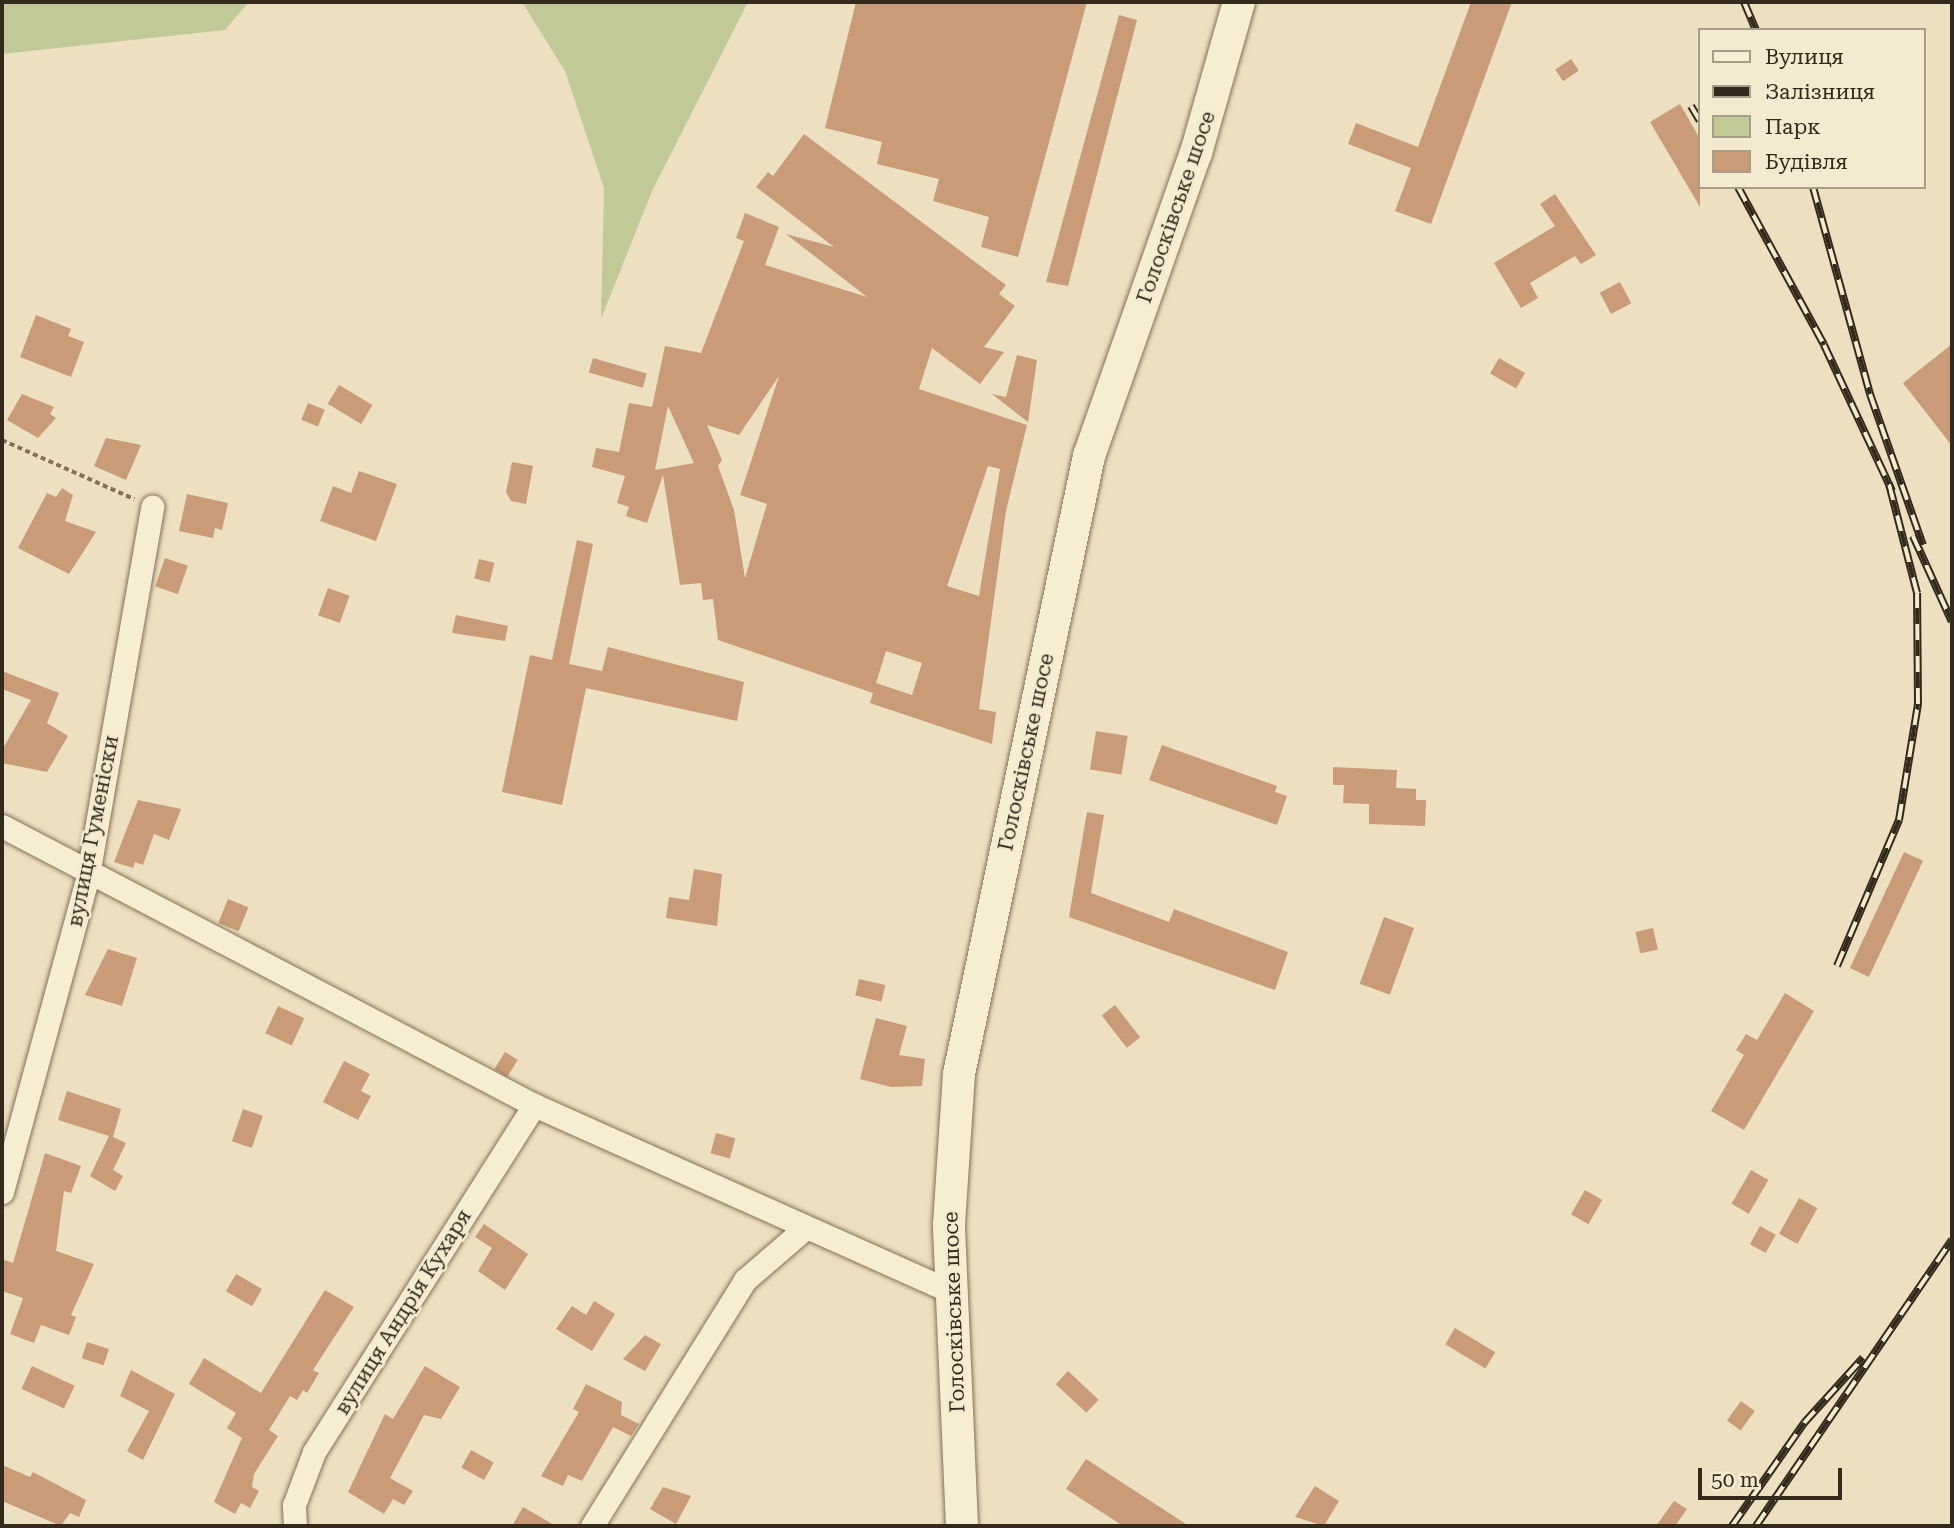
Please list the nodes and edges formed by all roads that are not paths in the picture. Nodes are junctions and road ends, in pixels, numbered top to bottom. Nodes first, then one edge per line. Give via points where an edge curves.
1 (1238, 3) edge
2 (152, 507) road end
3 (2, 826) edge
4 (88, 875) junction
5 (534, 1105) junction
6 (2, 1192) edge
7 (804, 1229) junction
8 (954, 1293) junction
9 (295, 1526) edge
10 (592, 1526) edge
11 (962, 1526) edge

1 - 8 street, Голосківське шосе via 1213,100 1114,378 1073,526 959,1074 949,1224
2 - 4 street, вулиця Гуменіски
3 - 4 street
4 - 5 street
4 - 6 street, вулиця Гуменіски
5 - 7 street
5 - 9 street, вулиця Андрія Кухаря via 314,1452 293,1506
7 - 8 street
7 - 10 street via 746,1280
8 - 11 street, Голосківське шосе

